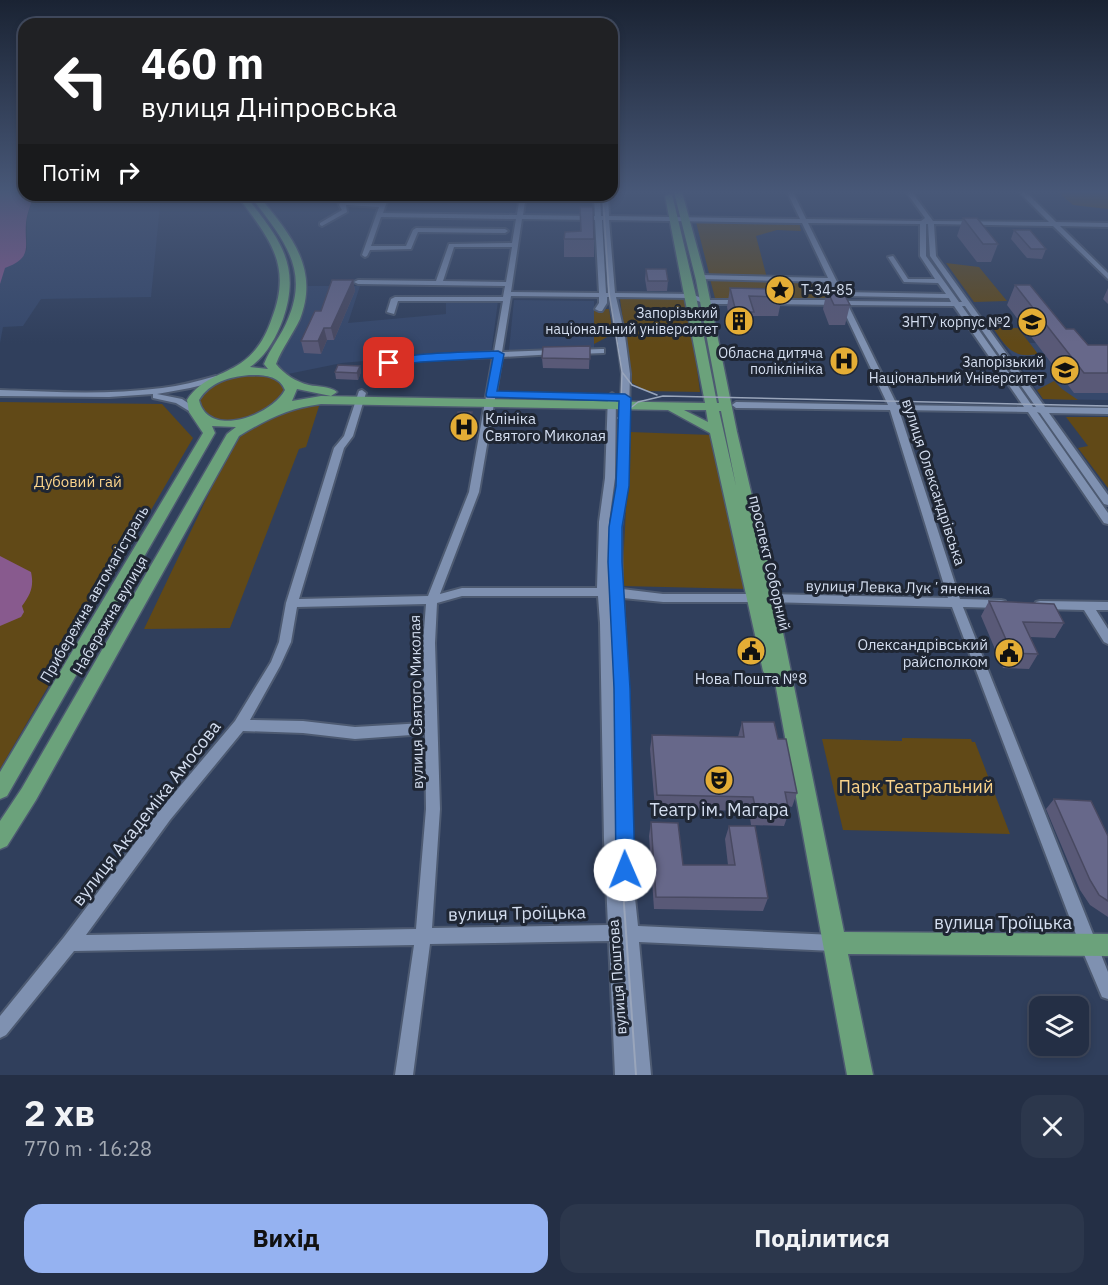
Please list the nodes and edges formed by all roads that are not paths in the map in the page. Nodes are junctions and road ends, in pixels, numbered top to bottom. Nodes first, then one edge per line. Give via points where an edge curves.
1 (275, 242) edge
2 (291, 242) edge
3 (370, 242) edge
4 (411, 242) edge
5 (605, 242) edge
6 (683, 242) edge
7 (688, 242) edge
8 (814, 242) edge
9 (925, 242) edge
10 (931, 242) edge
11 (1073, 242) edge
12 (472, 244) joint
13 (516, 245) joint
14 (368, 248) junction
15 (365, 255) dead end
16 (891, 257) dead end
17 (376, 276) dead end
18 (701, 277) junction
19 (1108, 277) edge
20 (832, 280) junction
21 (941, 281) junction
22 (358, 282) dead end
23 (393, 282) junction
24 (439, 282) junction
25 (510, 284) junction
26 (841, 294) junction
27 (608, 295) junction
28 (691, 296) junction
29 (952, 296) junction
30 (508, 297) junction
31 (706, 302) junction
32 (750, 302) edge
33 (762, 302) edge
34 (846, 303) junction
35 (968, 303) junction
36 (299, 304) junction
37 (958, 304) junction
38 (282, 309) junction
39 (598, 309) dead end
40 (391, 312) dead end
41 (296, 316) junction
42 (601, 351) dead end
43 (498, 354) junction
44 (389, 363) dead end
45 (221, 377) junction
46 (283, 377) junction
47 (0, 393) edge
48 (144, 394) junction
49 (360, 397) junction
50 (491, 398) junction
51 (618, 401) junction
52 (722, 404) junction
53 (660, 406) junction
54 (893, 407) junction
55 (1031, 409) junction
56 (1044, 410) junction
57 (1108, 411) edge
58 (196, 413) junction
59 (266, 416) junction
60 (716, 431) junction
61 (1108, 502) edge
62 (1108, 521) edge
63 (610, 593) junction
64 (761, 598) junction
65 (432, 600) junction
66 (292, 603) junction
67 (956, 604) junction
68 (1088, 606) junction
69 (1108, 606) edge
70 (1108, 639) edge
71 (240, 725) junction
72 (432, 728) junction
73 (0, 790) edge
74 (0, 839) edge
75 (623, 933) junction
76 (423, 937) junction
77 (70, 943) junction
78 (834, 943) junction
79 (1098, 945) edge
80 (1108, 991) edge
81 (0, 1029) edge
82 (404, 1075) edge
83 (624, 1075) edge
84 (642, 1075) edge
85 (860, 1075) edge

1 - 38 main road via 288,283
2 - 36 main road via 300,261
3 - 14 street
4 - 14 street via 409,248
5 - 27 street, вулиця Поштова
6 - 28 main road, проспект Соборний
7 - 18 main road, проспект Соборний
8 - 20 street, вулиця Олександрівська
9 - 21 street via 923,256
10 - 35 street via 933,256
11 - 19 street
12 - 13 street
12 - 24 street via 450,246
13 - 25 street, вулиця Святого Миколая
14 - 15 street
16 - 21 street via 906,281
17 - 23 street via 394,277
18 - 20 street
18 - 31 main road, проспект Соборний
20 - 26 street, вулиця Олександрівська
21 - 29 street
22 - 23 street
23 - 24 street
24 - 25 street
25 - 30 street, вулиця Святого Миколая
26 - 29 street
26 - 34 street, вулиця Олександрівська
27 - 28 street
27 - 30 street
27 - 39 street
27 - 51 street, вулиця Поштова via 621,336 626,374
28 - 31 street
28 - 52 main road, проспект Соборний
29 - 37 street
30 - 40 street via 395,299
30 - 43 street, вулиця Святого Миколая
31 - 32 street
31 - 52 main road, проспект Соборний
33 - 34 street
34 - 37 street
34 - 54 street, вулиця Олександрівська
35 - 37 street
35 - 56 street
36 - 38 main road
36 - 41 main road
37 - 55 street
38 - 41 main road
38 - 45 main road via 254,360
41 - 46 main road via 270,364
42 - 43 street
43 - 44 street
43 - 50 street, вулиця Святого Миколая
45 - 46 main road via 249,371
45 - 48 street
45 - 58 main road via 196,394 192,406
46 - 49 main road via 314,391
46 - 59 main road via 290,385 290,396
47 - 48 street
48 - 58 street via 174,399
49 - 50 main road
49 - 59 main road via 302,402
49 - 66 street, вулиця Академіка Амосова via 348,436 339,448
50 - 51 main road
50 - 65 street, вулиця Святого Миколая via 471,504
51 - 52 main road
51 - 53 main road
51 - 63 street, вулиця Поштова via 622,486
52 - 53 main road
52 - 54 street
52 - 60 main road, проспект Соборний
52 - 64 main road, проспект Соборний
53 - 60 main road
54 - 55 street
54 - 67 street, вулиця Олександрівська
55 - 56 street
55 - 62 street
56 - 57 street
56 - 61 street
58 - 59 main road via 226,424
58 - 73 main road, Прибережна автомагістраль via 208,434
59 - 74 main road, Набережна вулиця via 234,434
60 - 64 main road, проспект Соборний
63 - 64 street, вулиця Левка Лукʼяненка via 663,598
63 - 65 street, вулиця Левка Лукʼяненка via 462,592
63 - 75 street, вулиця Поштова via 623,706
64 - 67 street, вулиця Левка Лукʼяненка
64 - 78 main road, проспект Соборний
65 - 66 street, вулиця Левка Лукʼяненка
65 - 72 street, вулиця Святого Миколая
66 - 71 street, вулиця Академіка Амосова via 285,642
67 - 68 street, вулиця Левка Лукʼяненка
67 - 79 street, вулиця Олександрівська
68 - 69 street, вулиця Левка Лукʼяненка
68 - 70 street
71 - 72 street via 355,733
71 - 77 street, вулиця Академіка Амосова via 165,815
72 - 76 street, вулиця Святого Миколая via 433,809
75 - 76 street, вулиця Троїцька
75 - 78 street, вулиця Троїцька
75 - 83 street, вулиця Поштова
75 - 84 street, вулиця Поштова
76 - 77 street, вулиця Троїцька
76 - 82 street, вулиця Святого Миколая
77 - 81 street, вулиця Академіка Амосова
78 - 79 main road, вулиця Троїцька
78 - 85 main road, проспект Соборний
79 - 80 street, вулиця Олександрівська

